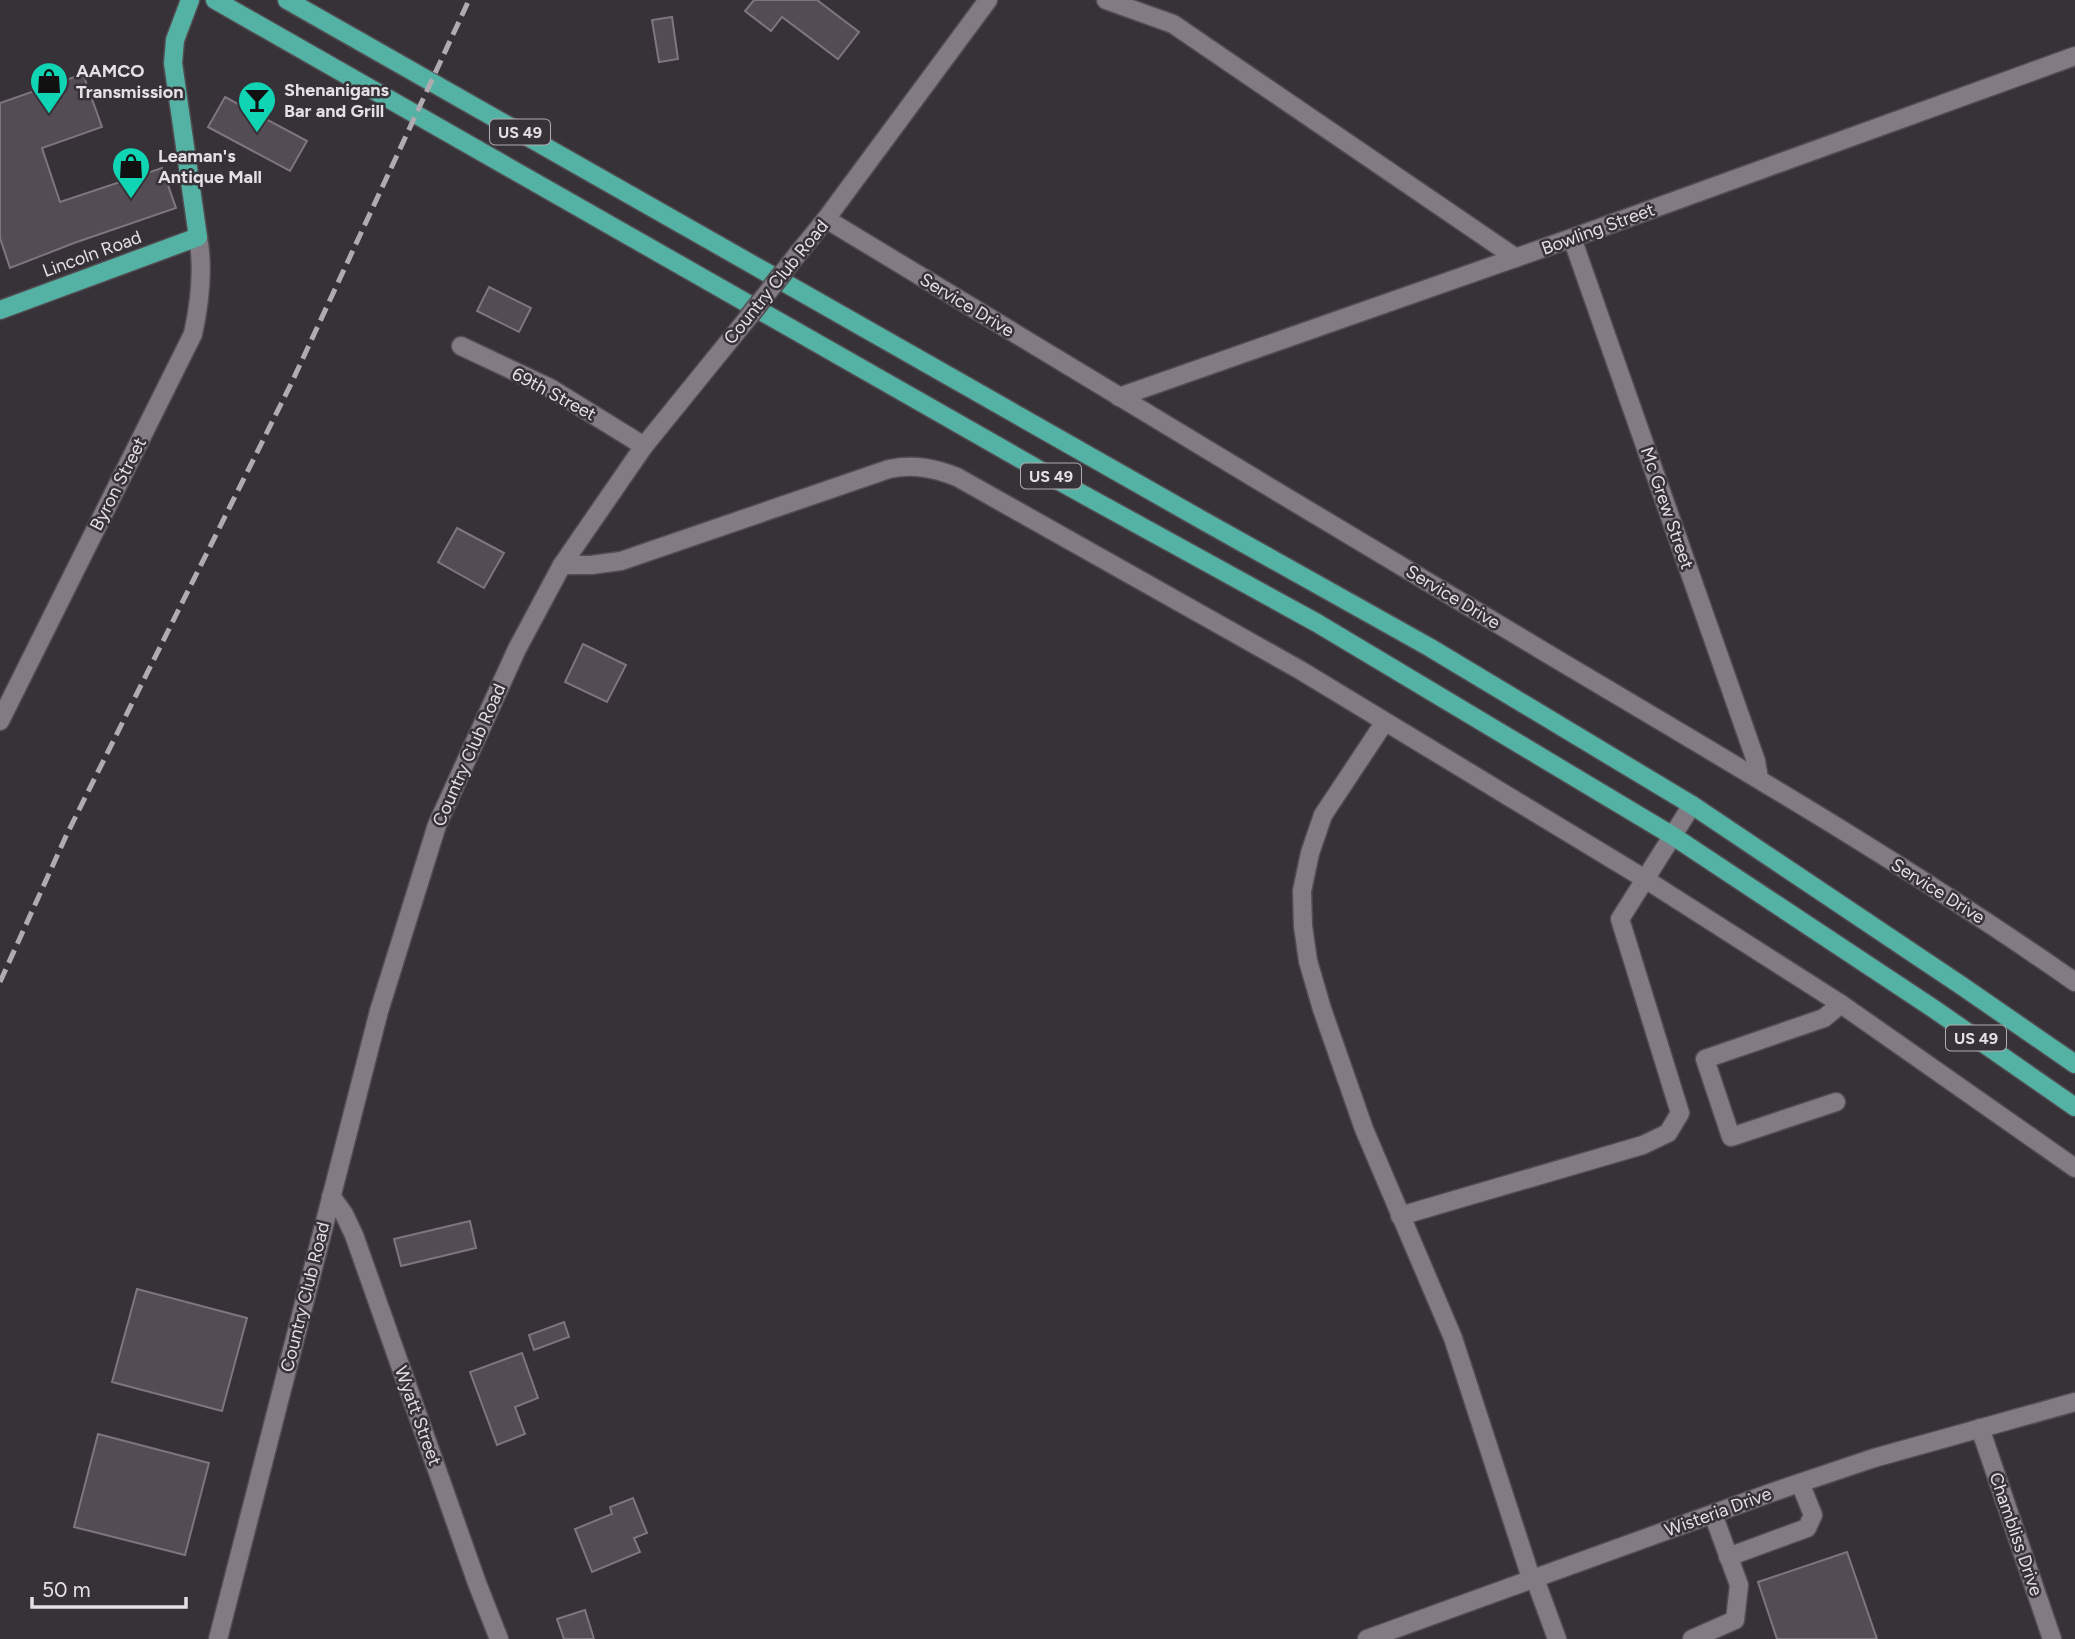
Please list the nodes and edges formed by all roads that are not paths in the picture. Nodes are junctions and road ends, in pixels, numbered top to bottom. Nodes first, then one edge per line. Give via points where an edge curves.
1 (190, 0) edge
2 (215, 0) edge
3 (287, 0) edge
4 (988, 0) edge
5 (1106, 0) edge
6 (306, 7) edge
7 (2075, 56) edge
8 (826, 219) junction
9 (198, 237) junction
10 (1572, 238) junction
11 (1516, 258) junction
12 (0, 310) edge
13 (461, 346) dead end
14 (1119, 397) junction
15 (644, 446) junction
16 (562, 565) junction
17 (0, 721) edge
18 (1384, 723) junction
19 (1759, 779) junction
20 (1692, 804) junction
21 (1672, 836) junction
22 (1646, 879) junction
23 (2075, 982) edge
24 (1842, 1004) junction
25 (2075, 1064) edge
26 (1836, 1102) dead end
27 (2075, 1107) edge
28 (2075, 1168) edge
29 (331, 1196) junction
30 (1400, 1216) junction
31 (2075, 1402) edge
32 (1980, 1428) junction
33 (1800, 1483) junction
34 (1713, 1514) junction
35 (1728, 1557) junction
36 (1533, 1580) junction
37 (218, 1639) edge
38 (499, 1639) edge
39 (1367, 1639) edge
40 (1557, 1639) edge
41 (1692, 1639) edge
42 (2052, 1639) edge

1 - 9 main road via 175,40 175,86
2 - 21 main road, US 49 via 1317,623
3 - 6 main road, US 49
4 - 8 street, Country Club Road
5 - 11 street via 1173,24
6 - 20 main road, US 49 via 1417,640
7 - 10 street, Bowling Street
8 - 14 street, Service Drive
8 - 15 street, Country Club Road, bridge
9 - 12 main road, Lincoln Road
9 - 17 street, Byron Street via 202,257 193,334
10 - 11 street, Bowling Street
10 - 19 street, Mc Grew Street
11 - 14 street, Bowling Street
13 - 15 street, 69th Street via 550,388
14 - 19 street, Service Drive
15 - 16 street, Country Club Road
16 - 18 street via 621,561 889,469 923,467 957,477 1300,670
16 - 29 street, Country Club Road via 517,649 437,825 379,1011
18 - 22 street
18 - 30 street via 1323,815 1303,891 1303,926 1322,1009
19 - 23 street, Service Drive via 1951,898
20 - 21 street
20 - 25 main road, US 49
21 - 22 street
21 - 27 main road, US 49
22 - 24 street
22 - 30 street via 1620,919 1680,1112 1668,1133 1643,1145
24 - 26 street via 1824,1018 1705,1059 1731,1137
24 - 28 street
29 - 37 street, Country Club Road
29 - 38 street, Wyatt Street via 354,1235
30 - 36 street via 1453,1338
31 - 32 street, Wisteria Drive
32 - 33 street, Wisteria Drive
32 - 42 street, Chambliss Drive
33 - 34 street, Wisteria Drive
33 - 35 street via 1813,1515 1807,1528
34 - 35 street
34 - 36 street, Wisteria Drive
35 - 41 street via 1739,1585 1735,1619
36 - 39 street, Wisteria Drive
36 - 40 street

